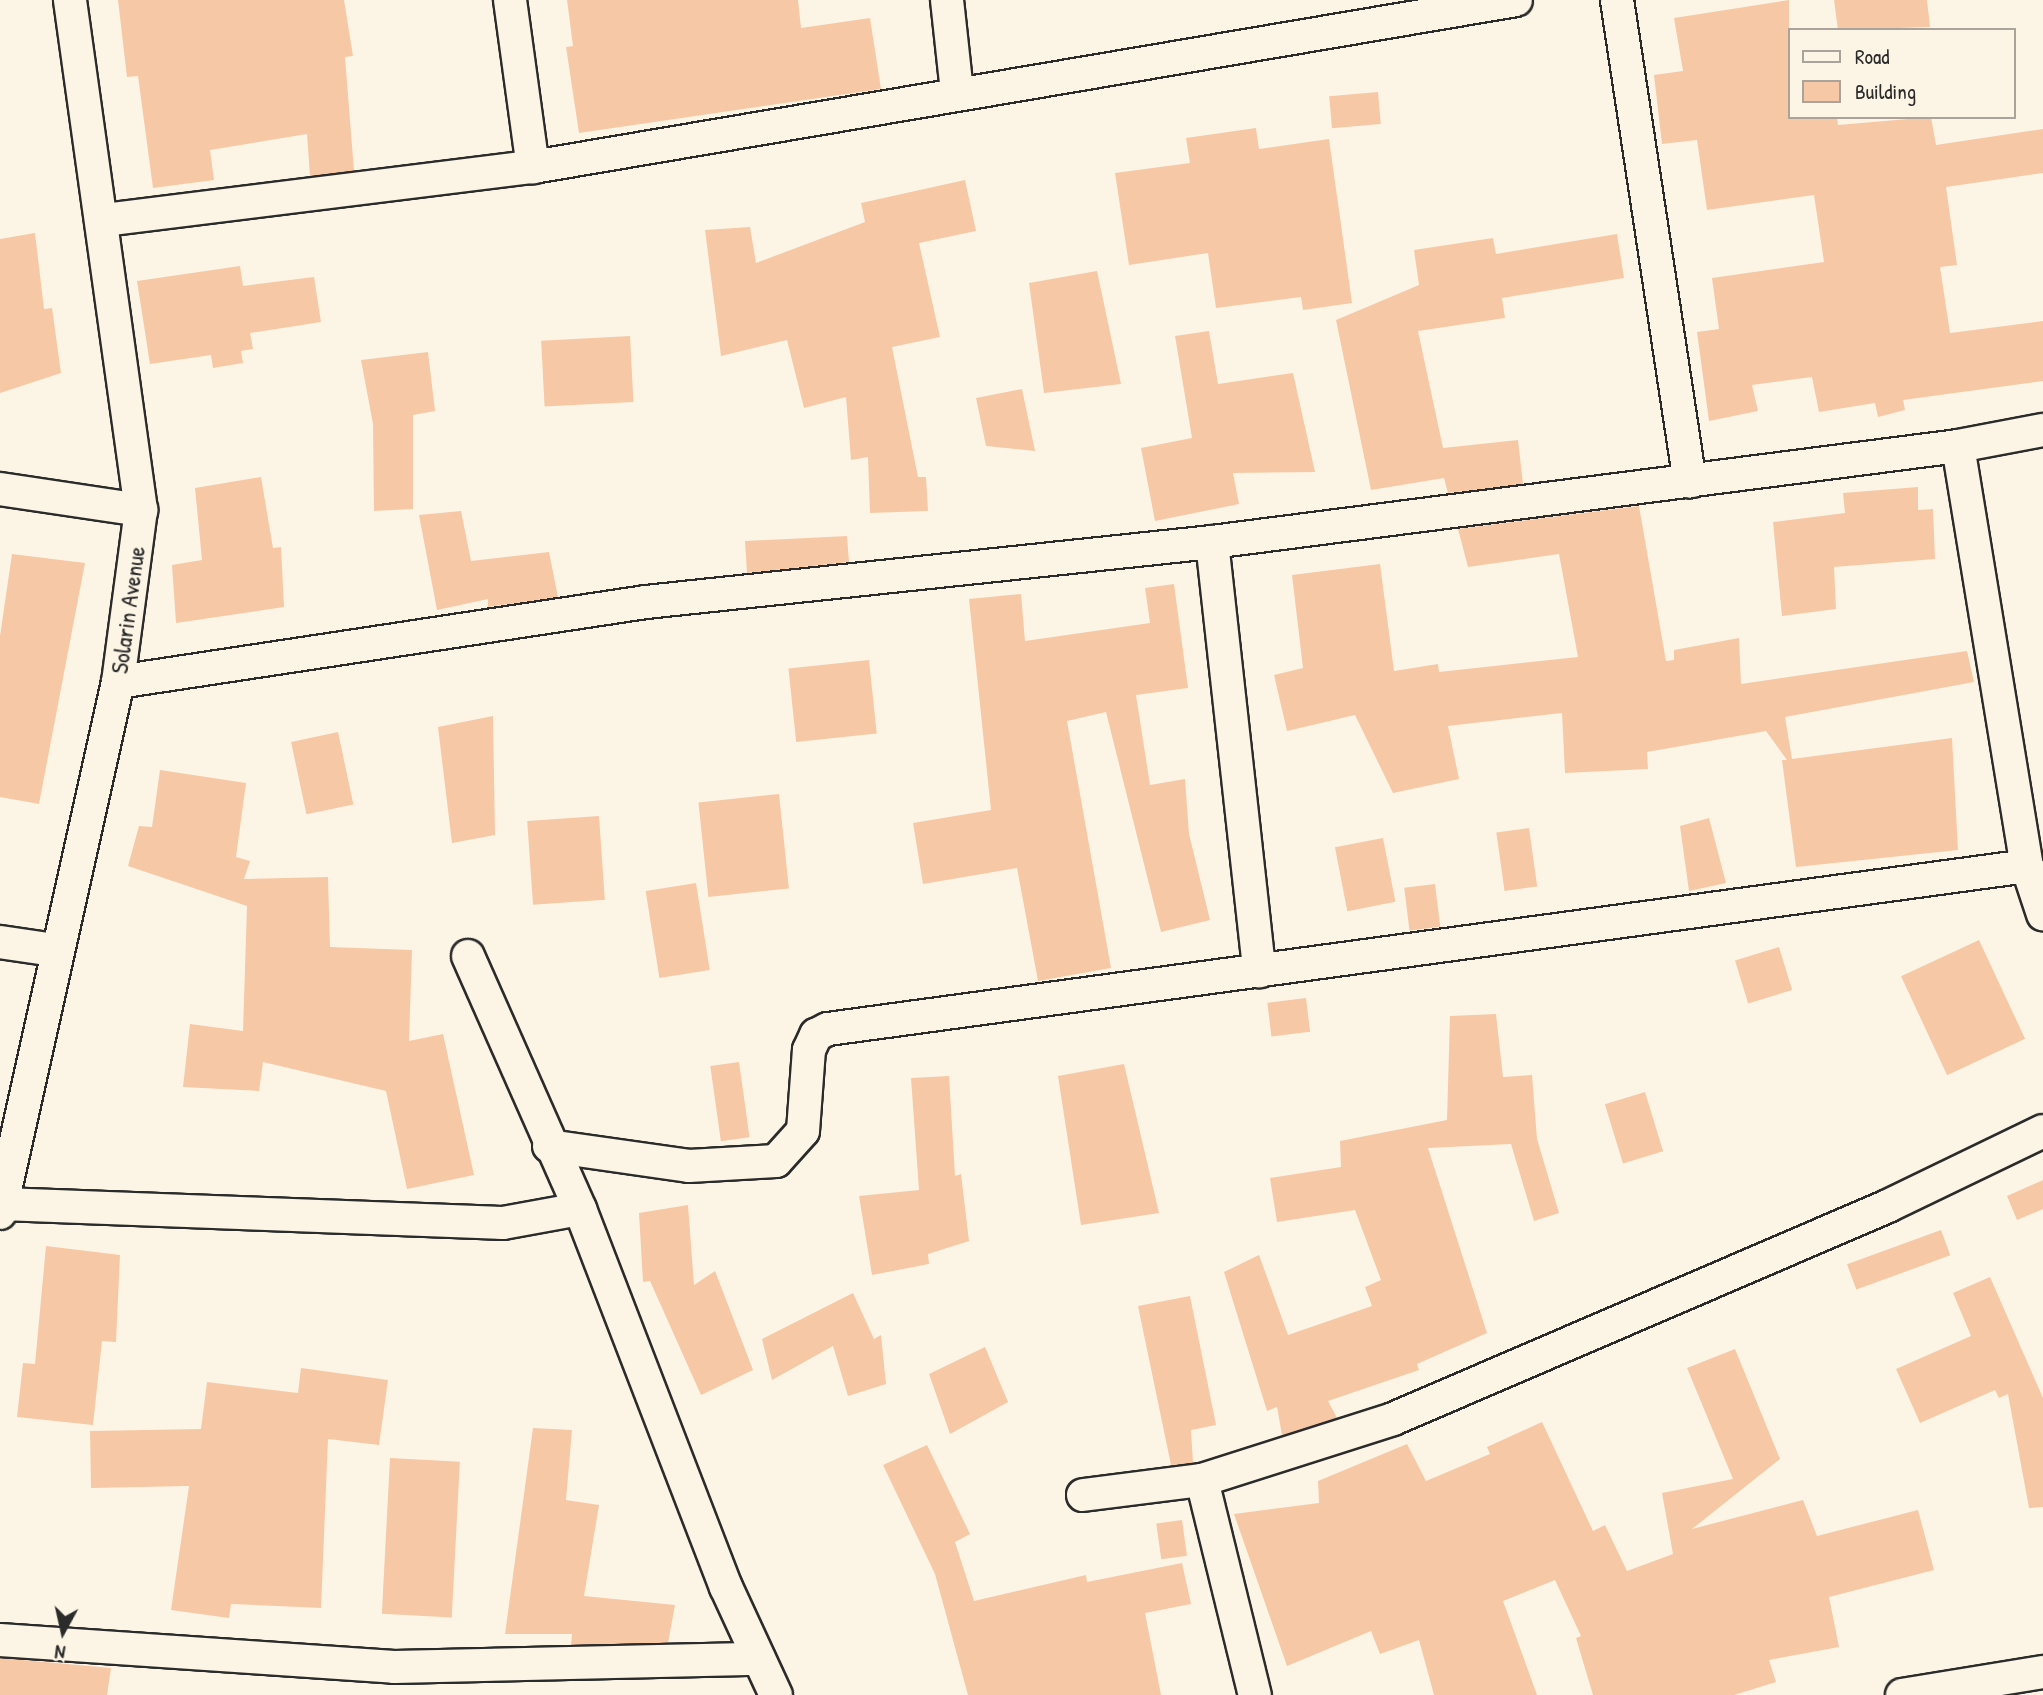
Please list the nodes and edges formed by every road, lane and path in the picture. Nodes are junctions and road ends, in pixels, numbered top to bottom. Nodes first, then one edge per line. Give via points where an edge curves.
1 (70, 0) edge
2 (510, 0) edge
3 (947, 0) edge
4 (1516, 0) edge
5 (1617, 0) edge
6 (957, 92) junction
7 (533, 167) junction
8 (105, 220) junction
9 (2043, 430) edge
10 (1958, 446) junction
11 (1690, 482) junction
12 (0, 489) edge
13 (141, 510) junction
14 (1212, 542) junction
15 (118, 682) junction
16 (2027, 866) junction
17 (2043, 914) edge
18 (0, 942) edge
19 (54, 950) junction
20 (468, 956) dead end
21 (1259, 971) junction
22 (2043, 1131) edge
23 (549, 1146) junction
24 (1, 1208) edge
25 (580, 1209) junction
26 (1202, 1480) junction
27 (1083, 1496) dead end
28 (0, 1640) edge
29 (759, 1659) junction
30 (2043, 1672) edge
31 (392, 1681) edge
32 (776, 1695) edge
33 (1255, 1695) edge
34 (1902, 1695) edge

1 - 8 street, Solarin Avenue
2 - 7 street
3 - 6 street
4 - 6 street
5 - 11 street
6 - 7 street
7 - 8 street
8 - 13 street, Solarin Avenue
9 - 10 street
10 - 11 street
10 - 16 street
11 - 14 street
12 - 13 street
13 - 15 street, Solarin Avenue
14 - 15 street via 646,602
14 - 21 street
15 - 19 street, Solarin Avenue
16 - 17 street
16 - 21 street
18 - 19 street
19 - 24 street, Solarin Avenue
20 - 23 street
21 - 23 street via 816,1035 803,1131 776,1161 689,1166
22 - 26 street via 1876,1211 1393,1419
23 - 25 street
24 - 25 street via 503,1223
25 - 29 street
26 - 27 street
26 - 33 street
28 - 31 street
29 - 31 street
29 - 32 street
30 - 34 street

